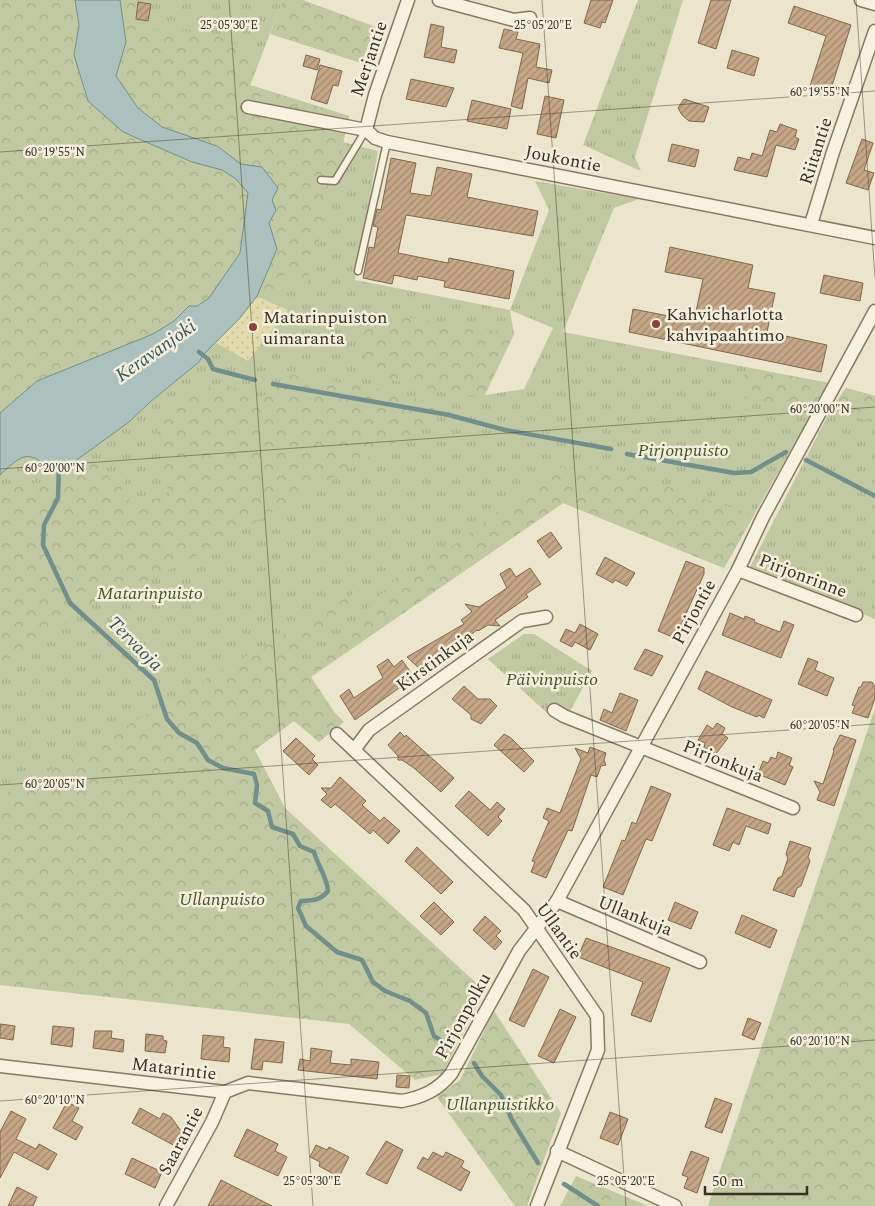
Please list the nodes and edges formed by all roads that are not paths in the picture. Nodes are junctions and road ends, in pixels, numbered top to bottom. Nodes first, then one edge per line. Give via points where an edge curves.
1 (408, 0) edge
2 (439, 0) edge
3 (861, 0) edge
4 (875, 4) edge
5 (530, 18) dead end
6 (875, 31) edge
7 (248, 107) dead end
8 (366, 130) junction
9 (387, 142) junction
10 (321, 180) dead end
11 (811, 224) junction
12 (875, 238) edge
13 (358, 271) dead end
14 (875, 311) edge
15 (738, 570) junction
16 (856, 615) dead end
17 (546, 617) dead end
18 (554, 710) dead end
19 (337, 734) dead end
20 (640, 747) junction
21 (354, 750) junction
22 (792, 808) dead end
23 (557, 901) junction
24 (538, 927) junction
25 (700, 962) dead end
26 (0, 1066) edge
27 (225, 1092) junction
28 (402, 1101) joint
29 (557, 1151) junction
30 (166, 1206) edge
31 (537, 1206) edge
32 (675, 1206) edge

1 - 8 street, Merjantie
2 - 5 street via 514,20
3 - 4 street
6 - 11 street, Riitantie
7 - 8 street, Joukontie
8 - 9 street, Joukontie
8 - 10 lane via 335,180
9 - 11 street, Joukontie
9 - 13 lane
11 - 12 street, Joukontie
14 - 15 street, Pirjontie via 762,517
15 - 16 street, Pirjonrinne
15 - 20 street, Pirjontie
17 - 21 street, Kirstinkuja via 522,621 487,644 369,730
18 - 20 street, Pirjonkuja
19 - 21 street, Ullantie
20 - 22 street, Pirjonkuja
20 - 23 street, Pirjontie
21 - 24 street, Ullantie via 524,910
23 - 24 street, Pirjontie
23 - 25 street, Ullankuja
24 - 28 street, Pirjonpolku via 519,951 452,1074 442,1085 419,1098
24 - 29 street, Ullantie via 597,1016 599,1037 598,1050
26 - 27 street, Matarintie
27 - 28 street, Matarintie via 248,1083
27 - 30 street, Saarantie
29 - 31 street, Ullantie
29 - 32 street

